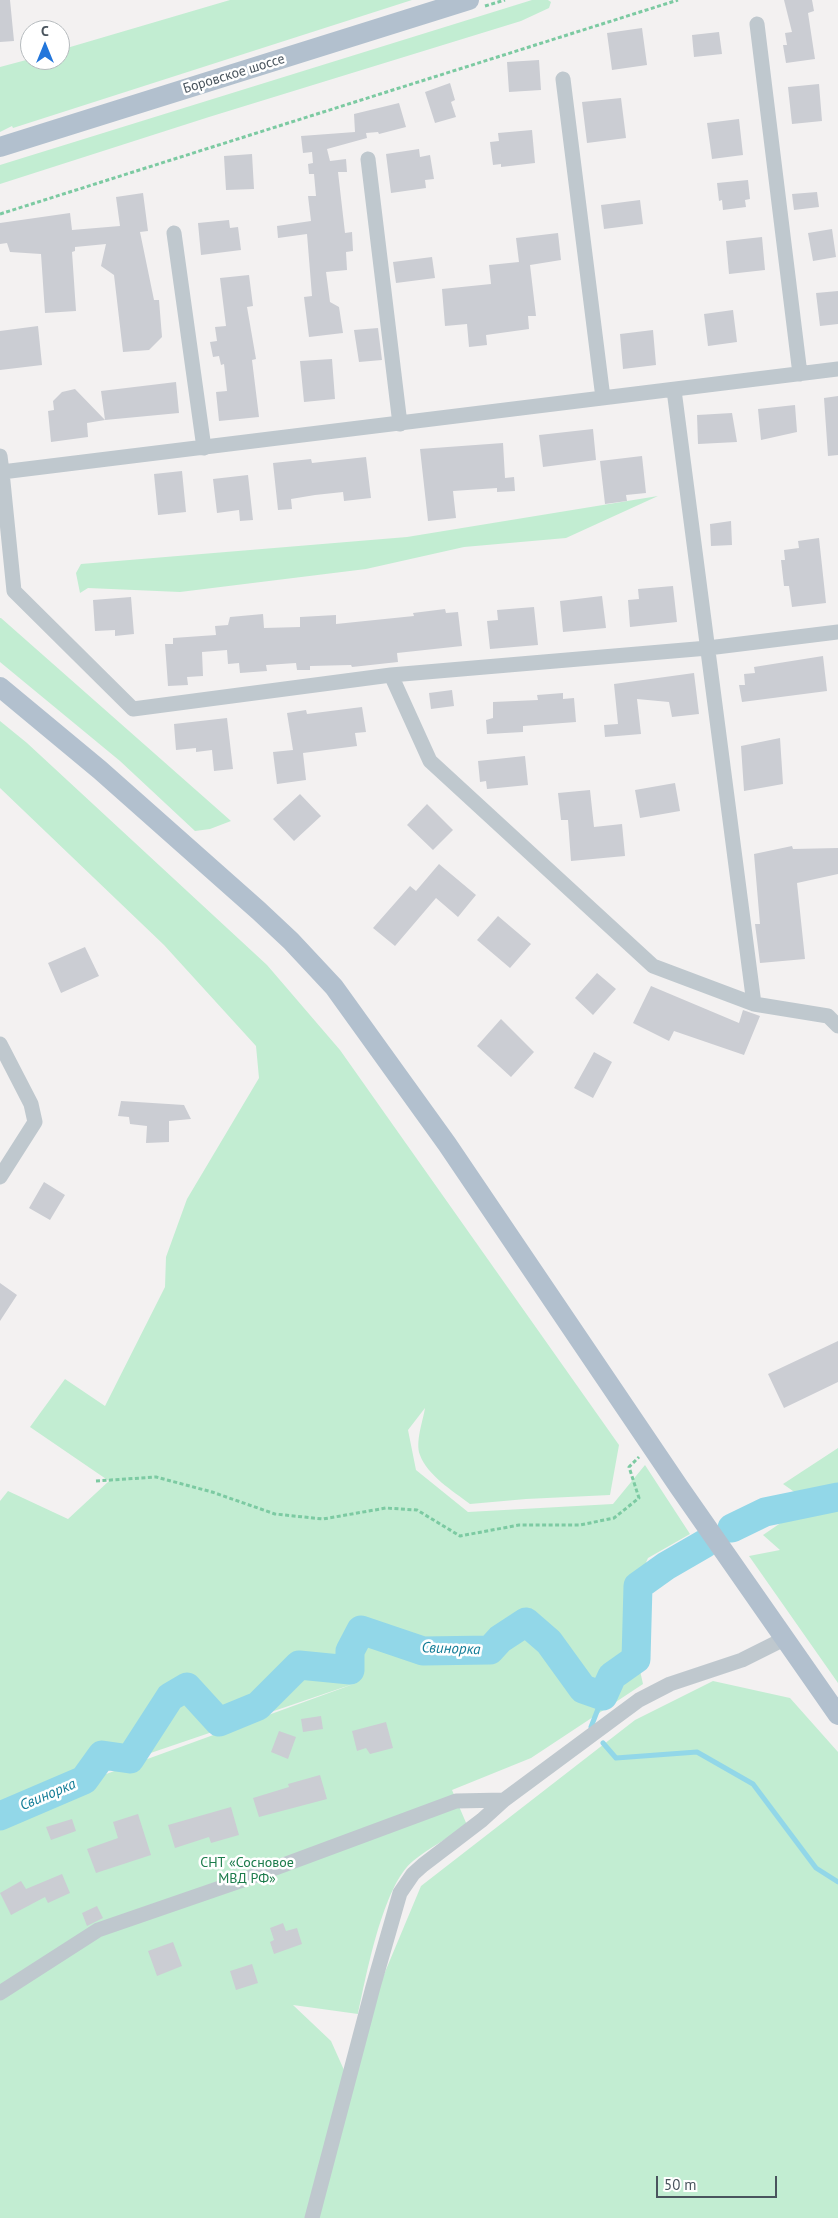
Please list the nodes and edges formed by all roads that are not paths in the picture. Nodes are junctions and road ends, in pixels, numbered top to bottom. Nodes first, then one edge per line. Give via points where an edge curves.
1 (469, 0) edge
2 (758, 24) dead end
3 (562, 80) dead end
4 (0, 148) edge
5 (368, 159) dead end
6 (174, 233) dead end
7 (838, 370) edge
8 (800, 374) junction
9 (674, 390) junction
10 (602, 398) junction
11 (400, 424) junction
12 (204, 448) junction
13 (0, 456) edge
14 (2, 472) junction
15 (838, 632) edge
16 (708, 648) junction
17 (392, 675) junction
18 (0, 687) edge
19 (754, 1004) junction
20 (838, 1026) edge
21 (0, 1044) edge
22 (0, 1177) edge
23 (784, 1638) junction
24 (838, 1714) edge
25 (504, 1800) junction
26 (0, 1993) edge
27 (312, 2218) edge

1 - 4 main road, Боровское шоссе
2 - 8 street
3 - 10 street
5 - 11 street
6 - 12 street
7 - 8 street
8 - 9 street
9 - 10 street
9 - 16 street
10 - 11 street
11 - 12 street
12 - 14 street
13 - 14 street
14 - 17 street via 14,591 133,709
15 - 16 street
16 - 17 street
16 - 19 street
17 - 19 street via 430,761 594,914 653,966
18 - 23 main road via 100,770 259,911 325,977 447,1144
19 - 20 street via 828,1016
21 - 22 street via 31,1104 34,1122
23 - 24 main road
23 - 25 street via 742,1660 670,1684 638,1700
25 - 26 street via 456,1802 98,1930
25 - 27 street via 423,1864 400,1893

